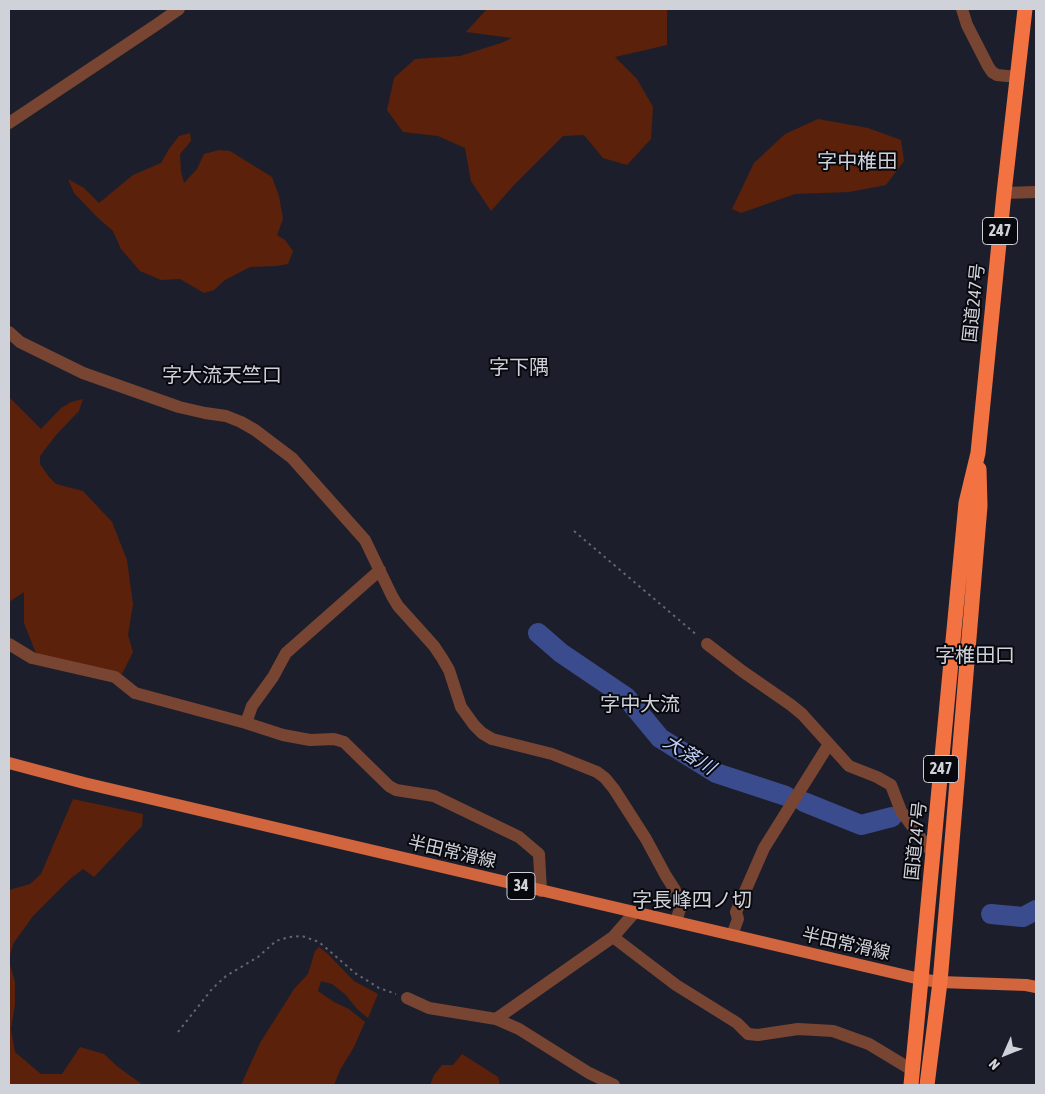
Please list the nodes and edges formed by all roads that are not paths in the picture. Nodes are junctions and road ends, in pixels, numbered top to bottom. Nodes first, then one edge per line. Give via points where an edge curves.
1 (179, 9) edge
2 (962, 9) edge
3 (1025, 9) edge
4 (1017, 77) junction
5 (9, 123) edge
6 (1036, 192) edge
7 (1004, 193) junction
8 (9, 332) edge
9 (978, 453) junction
10 (380, 570) junction
11 (9, 644) edge
12 (707, 644) road end
13 (246, 723) junction
14 (829, 744) junction
15 (9, 763) edge
16 (934, 850) junction
17 (541, 891) junction
18 (635, 912) junction
19 (676, 921) junction
20 (732, 935) junction
21 (613, 936) junction
22 (920, 979) junction
23 (940, 982) junction
24 (1036, 987) edge
25 (407, 998) road end
26 (496, 1019) junction
27 (912, 1070) junction
28 (614, 1085) edge
29 (911, 1085) edge
30 (927, 1085) edge

1 - 5 street
2 - 4 street via 992,72
3 - 4 highway, 国道247号 / 247
4 - 7 highway, 国道247号 / 247
6 - 7 street
7 - 9 highway, 国道247号 / 247
8 - 10 street via 20,342 83,373 179,406 226,416 255,430 305,471 365,540
9 - 16 highway, 国道247号 / 247 via 966,503
9 - 23 highway, 国道247号 / 247 via 980,506
10 - 13 street via 286,653 252,706
10 - 19 street via 398,606 442,658 461,707 482,733 492,739 552,754 605,778 675,890 680,909
11 - 13 street via 32,658 115,677 135,693
12 - 14 street via 802,714
13 - 17 street via 283,735 344,742 388,786 434,796 519,838 539,854
14 - 16 street via 849,766 891,785 901,811 928,848
14 - 20 street via 764,848 736,912 738,919
15 - 17 main road, 半田常滑線 / 34
16 - 22 highway, 国道247号 / 247
17 - 18 main road, 半田常滑線 / 34
18 - 19 main road, 半田常滑線 / 34
18 - 21 street
19 - 20 main road, 半田常滑線 / 34
20 - 22 main road, 半田常滑線 / 34
21 - 26 street
21 - 27 street via 676,985 748,1034 758,1036 798,1029 833,1031 868,1044
22 - 23 main road, 半田常滑線 / 34
22 - 27 highway, 国道247号 / 247
23 - 24 main road, 半田常滑線 / 34
23 - 30 highway, 国道247号 / 247
25 - 26 street via 428,1008
26 - 28 street
27 - 29 highway, 国道247号 / 247

